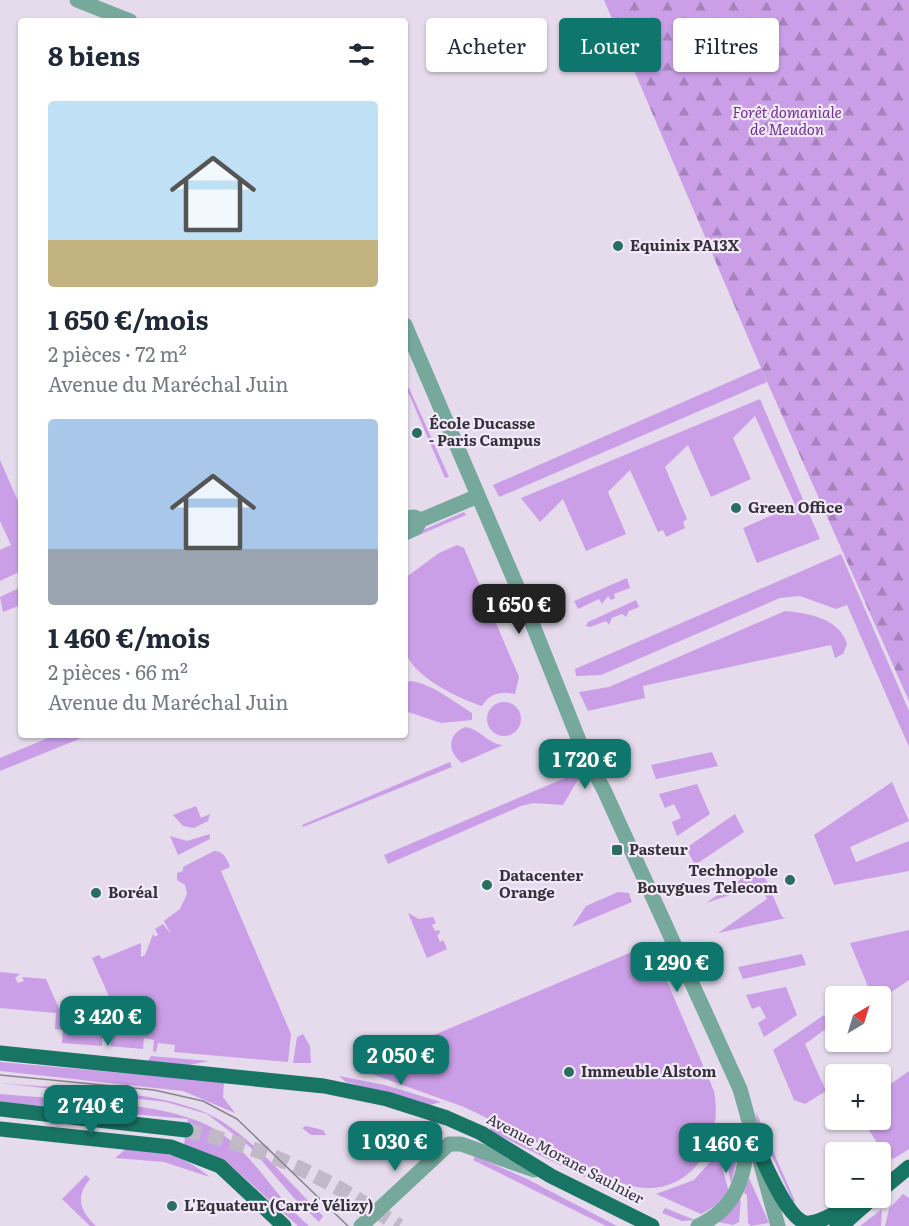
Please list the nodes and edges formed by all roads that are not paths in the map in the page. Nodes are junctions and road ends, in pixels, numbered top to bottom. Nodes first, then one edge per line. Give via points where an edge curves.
1 (77, 0) edge
2 (122, 18) edge
3 (408, 333) edge
4 (478, 496) junction
5 (408, 518) edge
6 (421, 520) junction
7 (408, 532) edge
8 (0, 1053) edge
9 (0, 1109) edge
10 (749, 1124) junction
11 (0, 1129) edge
12 (186, 1131) tunnel mouth
13 (756, 1145) junction
14 (905, 1170) edge
15 (551, 1176) junction
16 (891, 1178) edge
17 (891, 1182) edge
18 (842, 1208) edge
19 (861, 1208) edge
20 (371, 1223) edge
21 (843, 1224) edge
22 (284, 1226) edge
23 (652, 1226) edge
24 (698, 1226) edge
25 (778, 1226) edge

1 - 2 street
3 - 4 street
4 - 6 street
4 - 10 street via 584,753 740,1089
5 - 6 street
6 - 7 street
8 - 15 main road, Avenue Morane Saulnier via 303,1083 355,1092 447,1118 491,1138
9 - 12 main road
10 - 13 street
10 - 24 street via 743,1175 736,1192 721,1212
11 - 22 main road via 171,1147 197,1155 220,1166
13 - 18 main road via 789,1209 802,1222 819,1221
13 - 25 street
14 - 16 main road
14 - 17 main road
15 - 20 street via 461,1144 449,1144
15 - 23 main road, Avenue Morane Saulnier
19 - 21 main road

